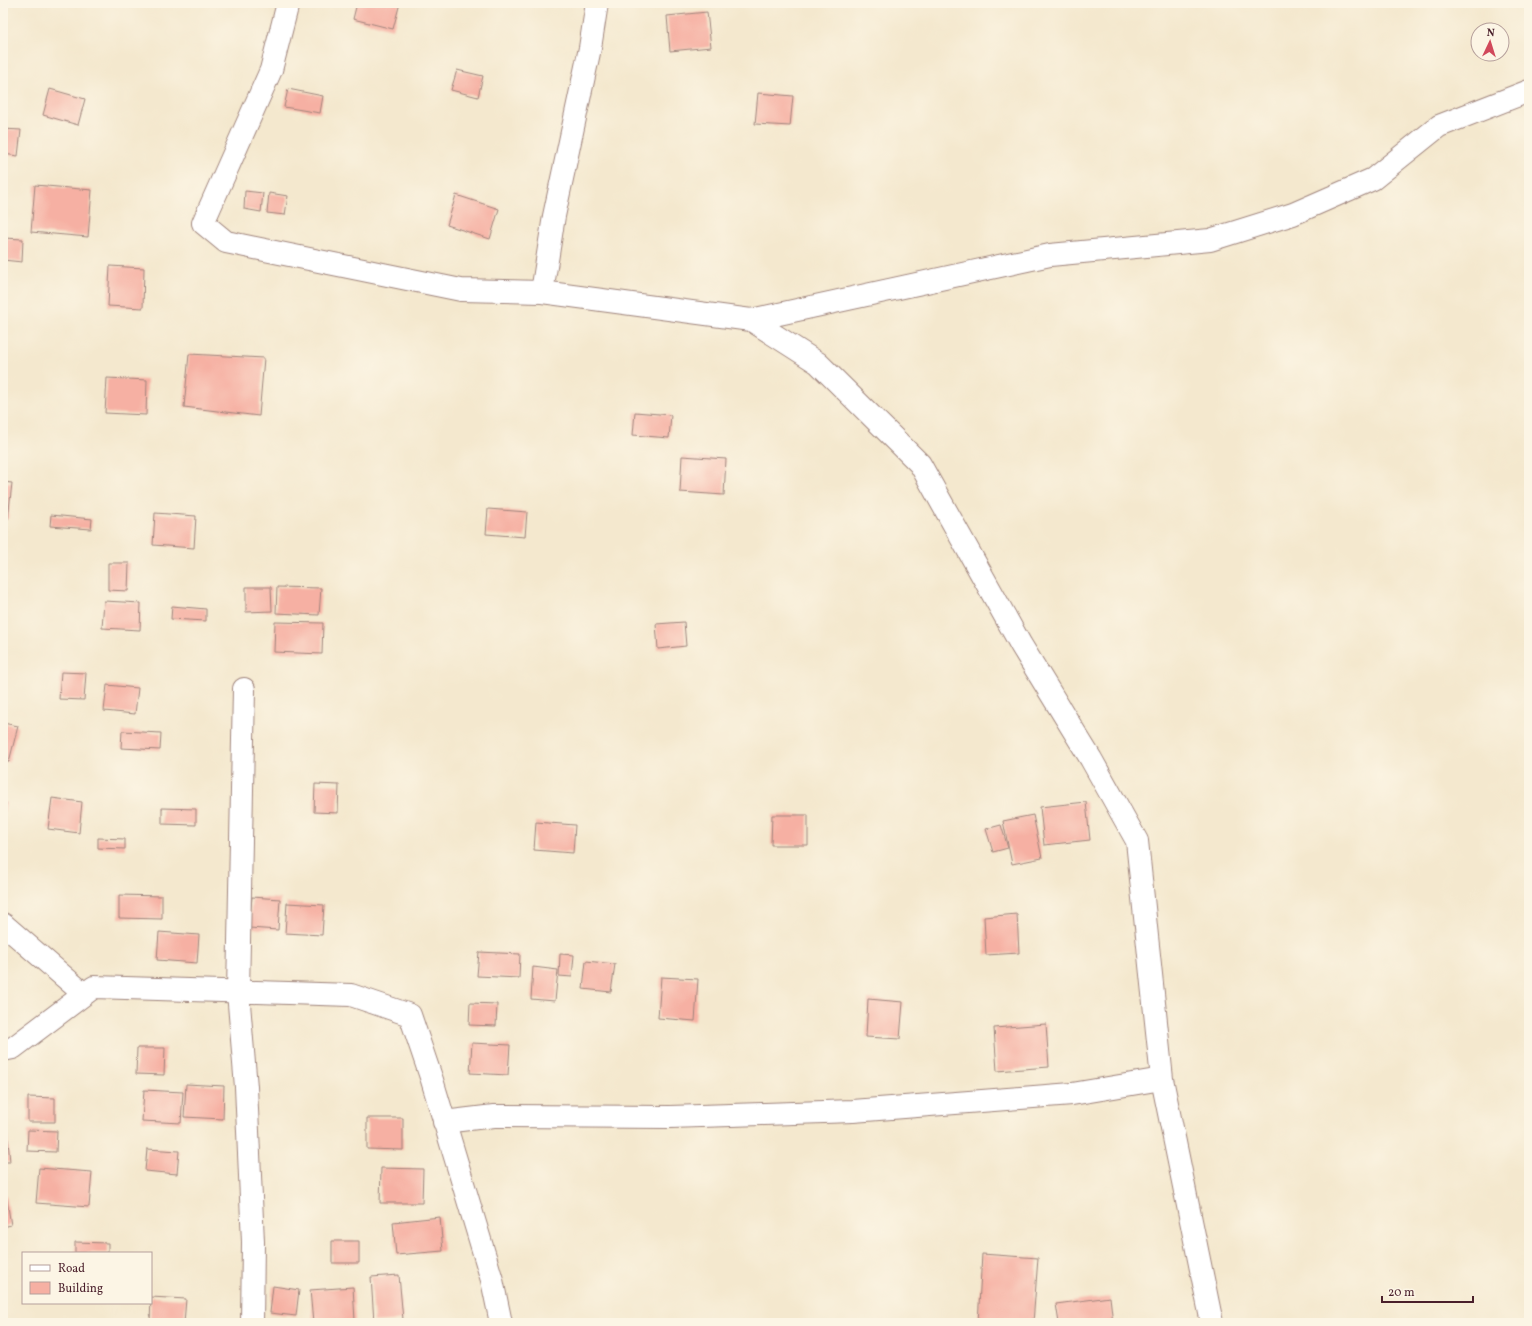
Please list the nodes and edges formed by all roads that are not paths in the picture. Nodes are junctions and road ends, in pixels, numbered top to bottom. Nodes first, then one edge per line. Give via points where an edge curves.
1 (288, 3) edge
2 (597, 3) edge
3 (1529, 91) edge
4 (542, 292) junction
5 (751, 320) junction
6 (244, 689) dead end
7 (3, 924) edge
8 (238, 992) junction
9 (84, 994) junction
10 (3, 1050) edge
11 (1162, 1079) junction
12 (444, 1122) junction
13 (252, 1323) edge
14 (501, 1323) edge
15 (1212, 1323) edge

1 - 4 street via 271,70 203,223 226,242 453,288
2 - 4 street via 590,48 554,216
3 - 5 street via 1439,126 1373,179 1293,214 1210,240 1050,255
4 - 5 street
5 - 11 street via 818,363 920,464 1021,645 1091,759 1137,841
6 - 8 street
7 - 9 street
8 - 9 street via 94,987
8 - 12 street via 351,995 410,1015
8 - 13 street via 246,1087 253,1235
9 - 10 street via 13,1048
11 - 12 street via 1072,1094 853,1111 670,1117 494,1116
11 - 15 street
12 - 14 street via 492,1280

